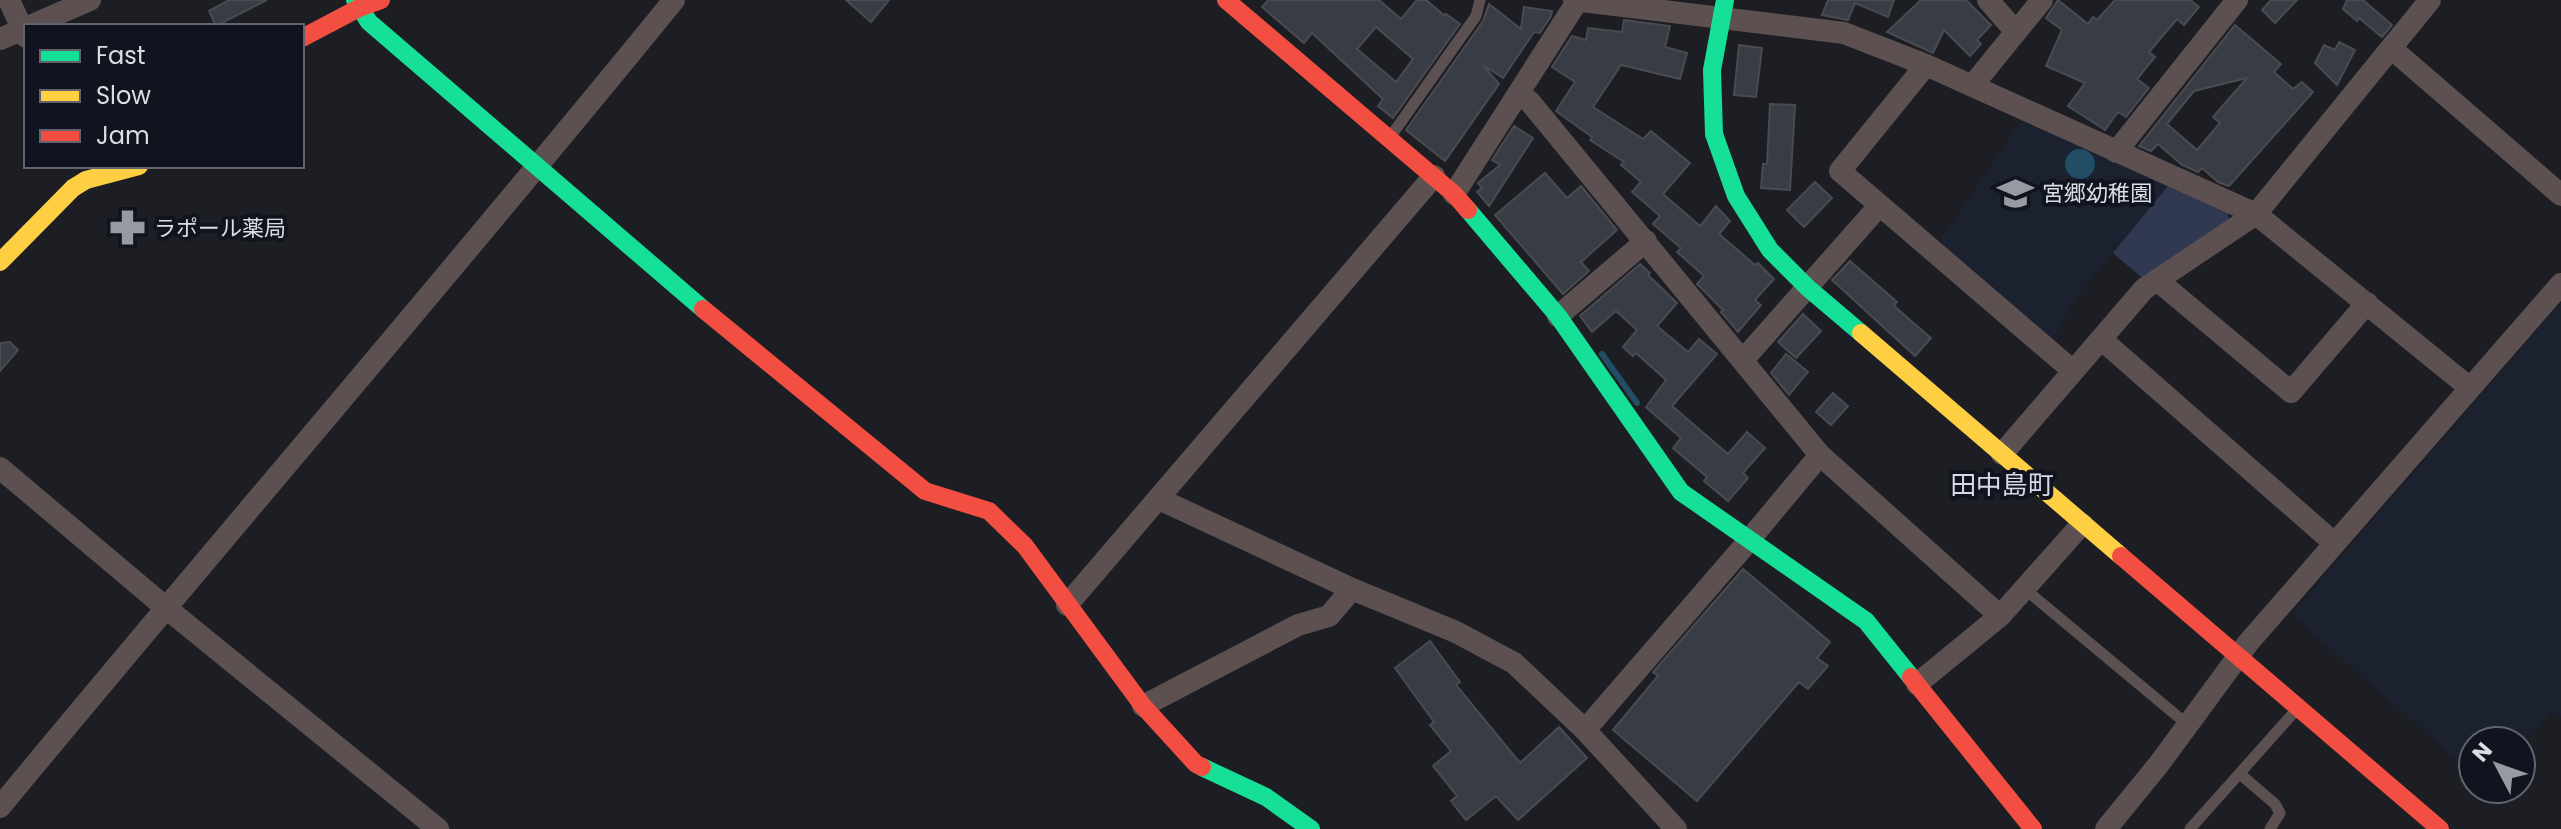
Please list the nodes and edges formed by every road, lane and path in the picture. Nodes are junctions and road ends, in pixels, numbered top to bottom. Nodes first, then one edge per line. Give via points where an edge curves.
1 (9, 0) edge
2 (90, 0) edge
3 (381, 0) edge
4 (674, 0) edge
5 (1480, 0) edge
6 (1577, 0) edge
7 (1988, 0) edge
8 (2042, 0) edge
9 (2237, 0) edge
10 (2430, 0) edge
11 (357, 4) edge
12 (1239, 4) edge
13 (1723, 8) edge
14 (39, 24) edge
15 (24, 26) edge
16 (24, 31) edge
17 (2016, 32) junction
18 (304, 37) edge
19 (0, 39) edge
20 (2391, 48) junction
21 (1926, 65) junction
22 (1972, 86) junction
23 (1519, 94) junction
24 (1389, 138) junction
25 (2116, 152) junction
26 (538, 167) junction
27 (123, 168) edge
28 (84, 173) edge
29 (1434, 176) junction
30 (1454, 194) junction
31 (2561, 195) edge
32 (1879, 206) junction
33 (2256, 214) junction
34 (1646, 241) junction
35 (0, 262) edge
36 (2157, 280) junction
37 (2561, 284) edge
38 (1808, 288) junction
39 (2367, 303) junction
40 (1558, 316) junction
41 (2101, 339) junction
42 (1743, 360) junction
43 (2072, 370) junction
44 (2470, 388) junction
45 (2002, 454) junction
46 (1820, 455) junction
47 (0, 468) edge
48 (1159, 499) junction
49 (2082, 524) junction
50 (1748, 540) junction
51 (2334, 543) junction
52 (1352, 589) junction
53 (2026, 590) junction
54 (1067, 605) junction
55 (165, 607) junction
56 (2000, 616) junction
57 (2238, 655) junction
58 (1917, 684) junction
59 (1143, 706) junction
60 (2298, 707) junction
61 (2188, 725) junction
62 (1585, 730) junction
63 (2240, 774) junction
64 (0, 807) edge
65 (438, 829) edge
66 (1311, 829) edge
67 (1676, 829) edge
68 (2033, 829) edge
69 (2106, 829) edge
70 (2190, 829) edge
71 (2270, 829) edge
72 (2440, 829) edge

1 - 15 street
2 - 14 street
3 - 11 street
4 - 26 street
5 - 24 lane via 1476,16
6 - 13 street
6 - 23 street
7 - 17 street
8 - 17 street
9 - 25 street
10 - 20 street
11 - 18 street
11 - 26 street via 369,22
12 - 24 street
13 - 21 street via 1844,33
13 - 38 street via 1712,70 1714,134 1736,196 1770,250
16 - 19 street
17 - 22 street
20 - 31 street
20 - 33 street
21 - 22 street
21 - 32 street via 1840,171
22 - 25 street
23 - 30 street
23 - 34 street
24 - 29 street
25 - 33 street
26 - 54 street via 925,491 989,511 1025,546
26 - 55 street
27 - 28 street
28 - 35 street
29 - 30 street
29 - 48 street
30 - 40 street
32 - 38 street
32 - 43 street
33 - 36 street
33 - 39 street
34 - 40 street
34 - 42 street
36 - 39 street via 2291,392
36 - 41 street
37 - 44 street
38 - 42 street
38 - 45 street
39 - 44 street
40 - 50 street via 1681,492
41 - 43 street
41 - 51 street
42 - 46 street
43 - 45 street
44 - 51 street
45 - 49 street
46 - 50 street
46 - 56 street
47 - 55 street
48 - 52 street
48 - 54 street
49 - 53 street
49 - 57 street
50 - 58 street via 1866,621
50 - 62 street
51 - 57 street
52 - 59 street via 1329,616 1298,625
52 - 62 street via 1456,632 1514,663
53 - 56 street
53 - 61 lane
54 - 59 street
55 - 64 street
55 - 65 street
56 - 58 street
57 - 60 street
57 - 61 street
58 - 68 street
59 - 66 street via 1196,764 1266,797
60 - 63 lane
60 - 72 street
61 - 69 street
62 - 67 street
63 - 70 lane
63 - 71 lane via 2280,813

